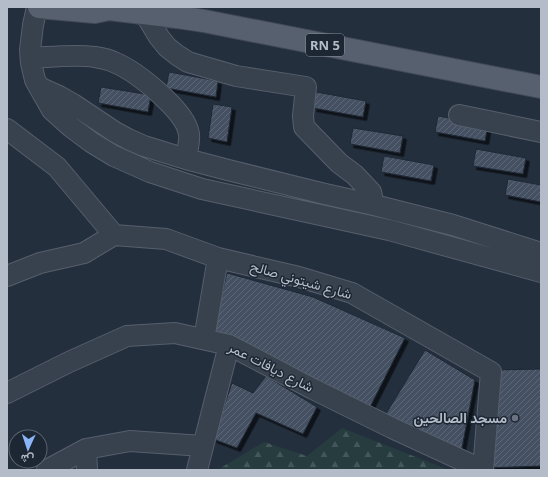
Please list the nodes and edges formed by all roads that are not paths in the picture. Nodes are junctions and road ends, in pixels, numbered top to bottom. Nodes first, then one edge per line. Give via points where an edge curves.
1 (38, 7) edge
2 (107, 8) edge
3 (143, 10) edge
4 (31, 58) junction
5 (39, 87) junction
6 (541, 87) edge
7 (458, 115) dead end
8 (7, 129) edge
9 (541, 132) edge
10 (128, 139) junction
11 (114, 156) junction
12 (186, 159) junction
13 (374, 205) junction
14 (114, 235) junction
15 (541, 253) edge
16 (218, 258) junction
17 (541, 272) edge
18 (7, 276) edge
19 (204, 339) junction
20 (229, 345) junction
21 (7, 393) edge
22 (203, 446) junction
23 (86, 448) junction
24 (47, 470) edge
25 (87, 470) edge
26 (197, 470) edge
27 (483, 470) edge

1 - 2 main road, RN 5 via 95,12
1 - 4 street via 31,39
2 - 3 main road, RN 5
3 - 6 main road, RN 5
3 - 13 street via 166,47 188,62 236,76 306,87 304,127 371,192
4 - 5 street
4 - 12 street via 96,57 133,72 161,95 185,123 189,134
5 - 10 street via 64,99
5 - 11 street via 52,110 70,127
7 - 9 street
8 - 14 street via 57,167
10 - 11 street
10 - 12 street
11 - 17 street via 150,172 202,189 388,230
12 - 13 street
13 - 15 street via 453,224
14 - 16 street, شارع شيتوني صالح via 166,239
14 - 18 street via 84,253 40,263
16 - 19 street
16 - 27 street, شارع شيتوني صالح via 299,277 352,293 491,372
19 - 20 street, شارع ديافات عمر
19 - 21 street, شارع ديافات عمر via 175,333 127,336
20 - 22 street
20 - 27 street, شارع ديافات عمر via 313,389
22 - 23 street via 130,441
22 - 26 street
23 - 24 street
23 - 25 street

